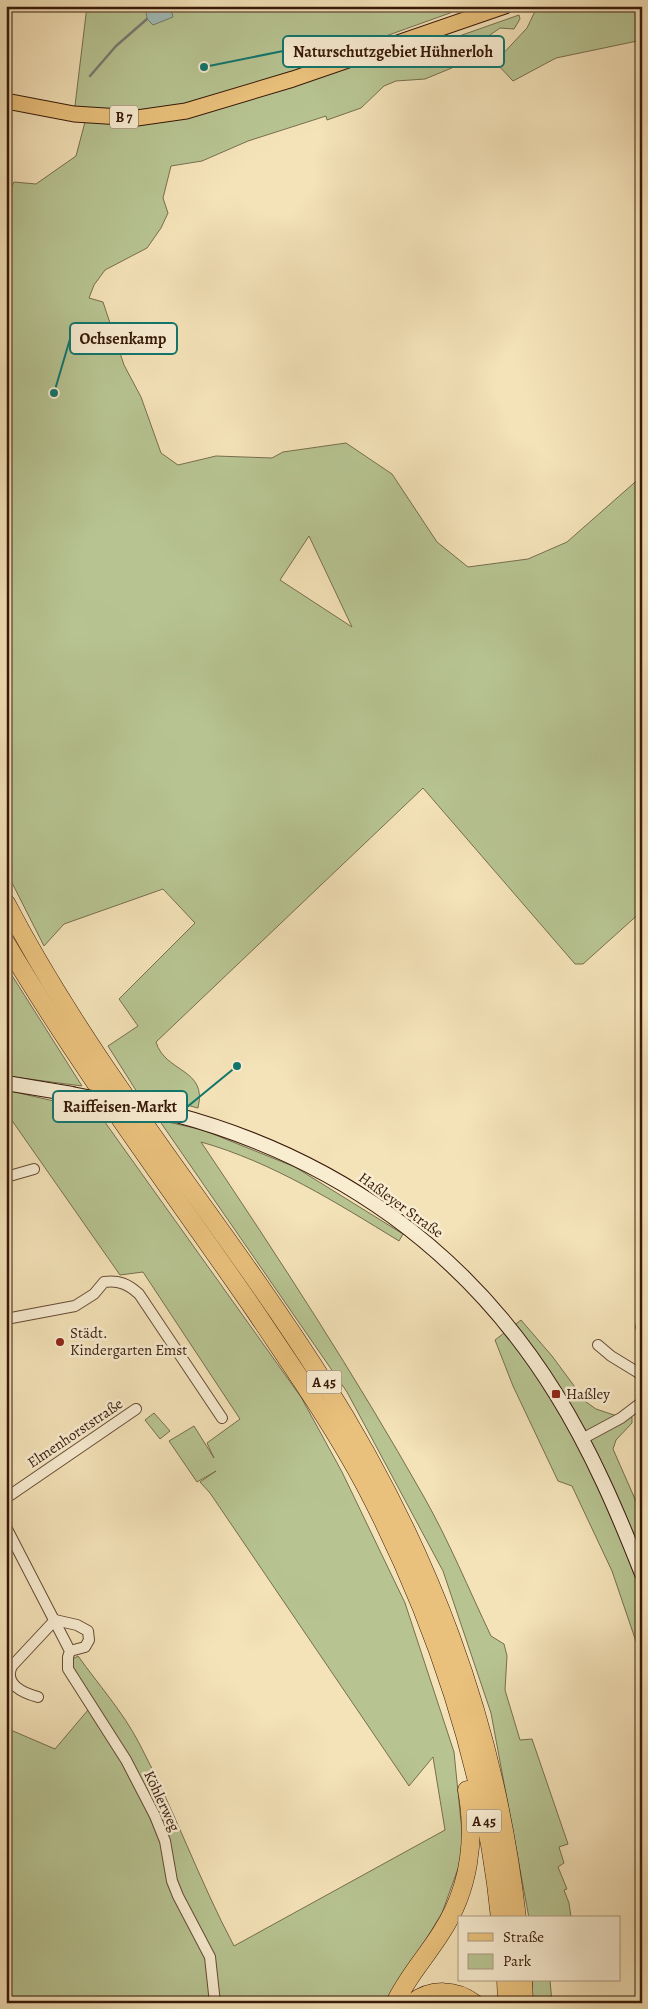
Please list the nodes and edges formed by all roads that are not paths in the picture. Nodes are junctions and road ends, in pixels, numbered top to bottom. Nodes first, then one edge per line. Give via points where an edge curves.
1 (505, 6) edge
2 (6, 102) edge
3 (6, 902) edge
4 (6, 943) edge
5 (6, 1083) edge
6 (34, 1169) dead end
7 (6, 1176) edge
8 (6, 1319) edge
9 (598, 1345) dead end
10 (642, 1375) edge
11 (642, 1402) edge
12 (136, 1409) dead end
13 (222, 1418) dead end
14 (582, 1439) junction
15 (6, 1498) edge
16 (6, 1528) edge
17 (642, 1574) edge
18 (55, 1620) junction
19 (70, 1651) junction
20 (38, 1697) dead end
21 (466, 1740) junction
22 (500, 1916) edge
23 (517, 1916) edge
24 (506, 1982) edge
25 (523, 1982) edge
26 (215, 2003) edge
27 (395, 2003) edge
28 (412, 2003) edge
29 (474, 2003) edge
30 (507, 2003) edge
31 (524, 2003) edge

1 - 2 main road, B 7 via 293,79 186,111 137,118 74,114
3 - 23 highway, A 45 via 63,1004 322,1379 387,1488 437,1597 481,1729 499,1803
4 - 21 highway, A 45 via 44,1007 308,1389 364,1483 420,1605
5 - 14 main road, Haßleyer Straße, bridge via 172,1114 239,1134 290,1154 346,1184 409,1227 455,1269 514,1335 556,1394
6 - 7 street
8 - 13 street via 75,1306 94,1294 104,1282 128,1285 139,1294
9 - 10 street
11 - 14 street via 621,1418
12 - 15 street, Elmenhorststraße
14 - 17 main road, Haßleyer Straße
16 - 18 street, Köhlerweg
18 - 19 street, Köhlerweg
18 - 19 street via 88,1631 89,1640 85,1647
18 - 20 street via 8,1674 10,1681 25,1693
19 - 26 street, Köhlerweg via 68,1669 126,1760 165,1840 172,1881 210,1957
21 - 22 highway, A 45 via 483,1813
21 - 27 highway via 463,1764 471,1830 463,1887 450,1919
24 - 30 highway
25 - 31 highway
28 - 29 highway via 440,1992 466,1997

